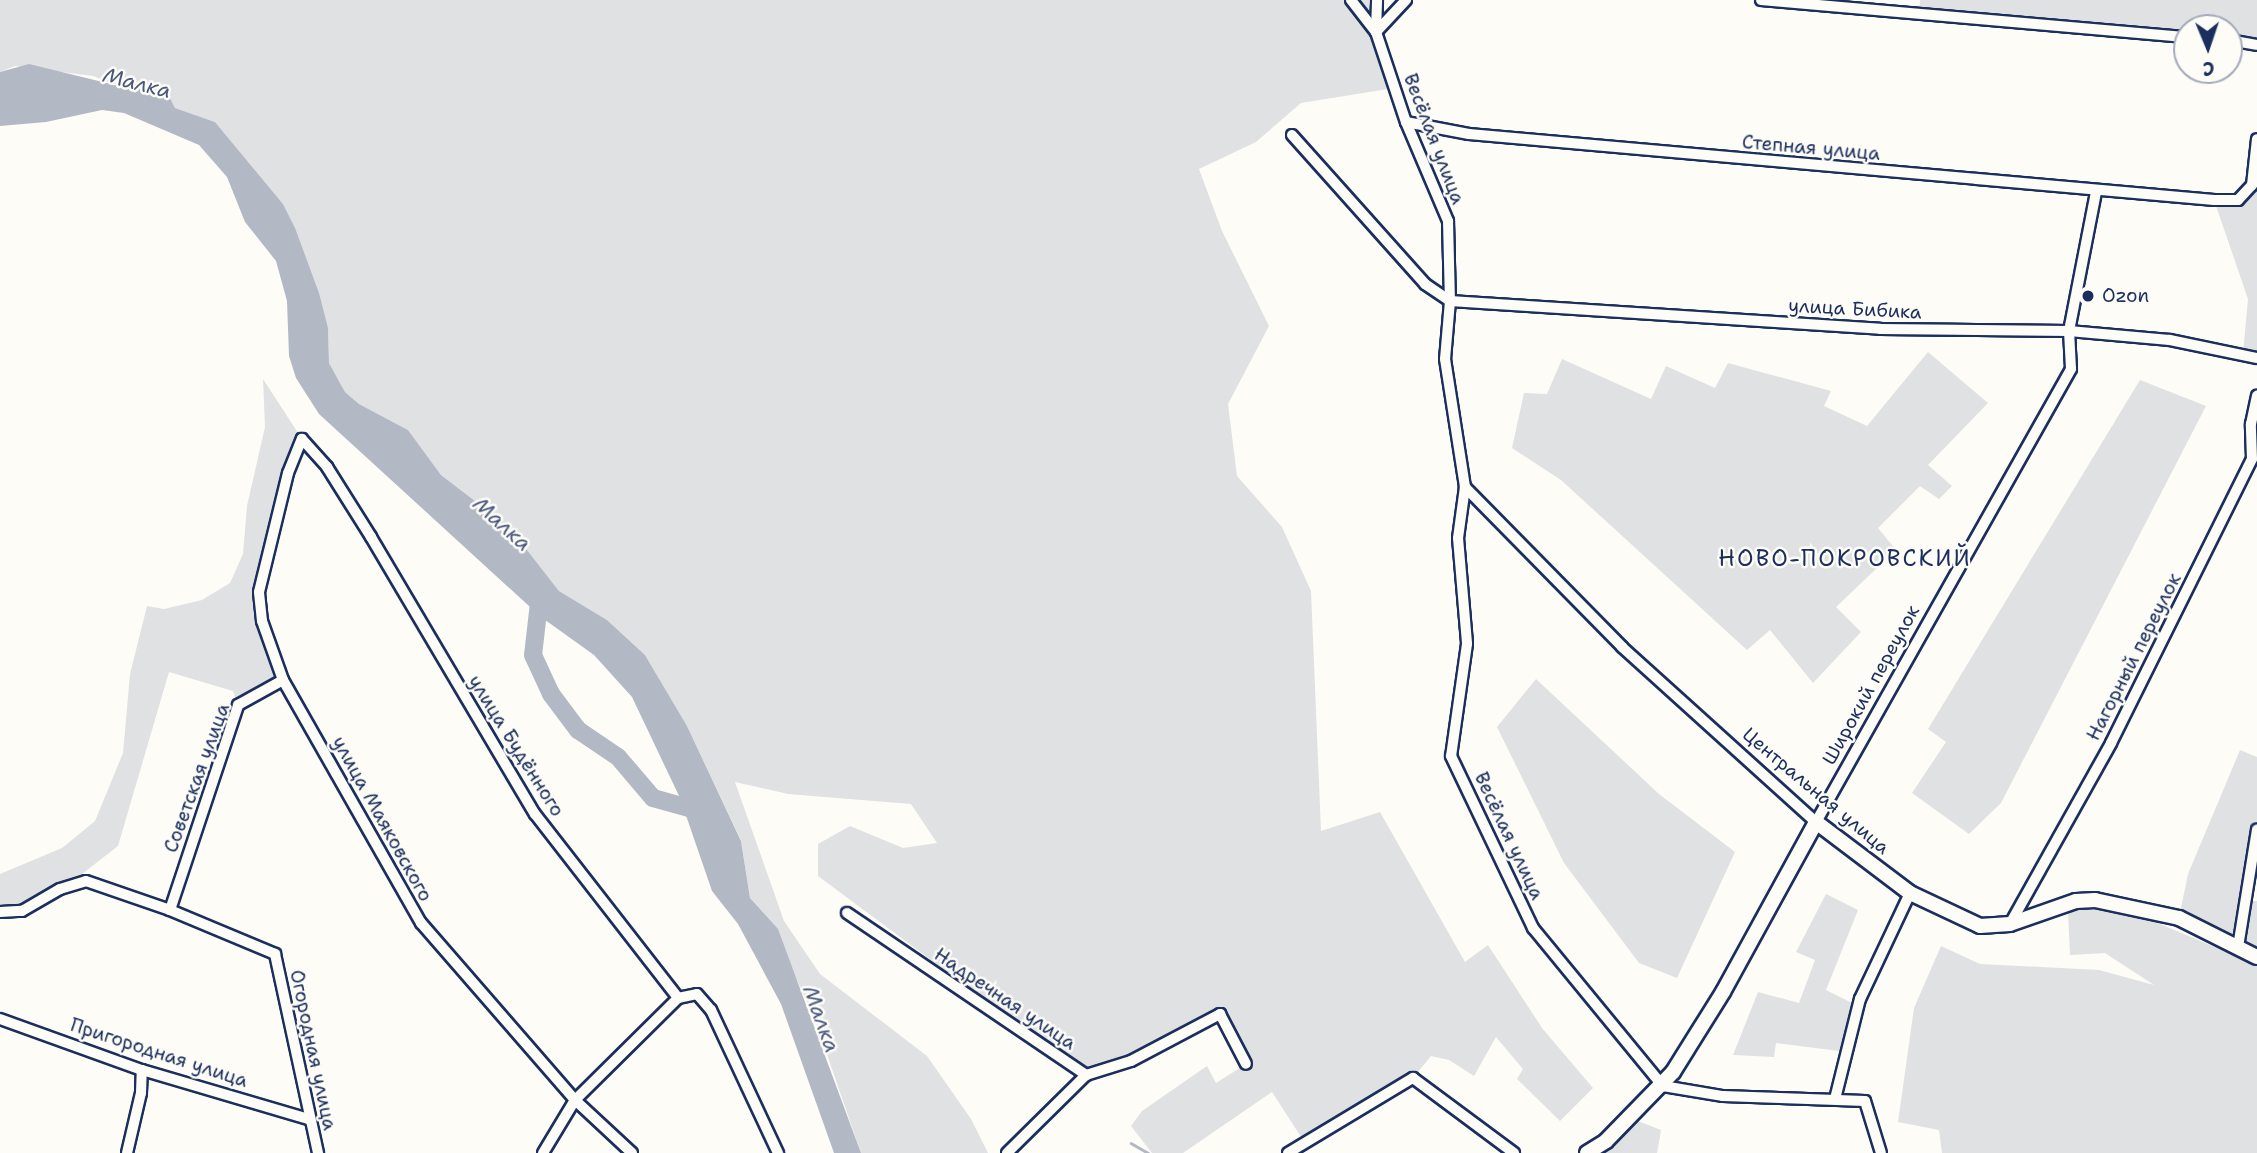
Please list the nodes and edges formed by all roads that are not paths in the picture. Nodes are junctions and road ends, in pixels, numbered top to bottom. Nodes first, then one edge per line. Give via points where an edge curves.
1 (1351, 0) edge
2 (1377, 0) edge
3 (1406, 0) edge
4 (1761, 0) edge
5 (1376, 32) junction
6 (2173, 36) edge
7 (1406, 122) junction
8 (1292, 135) dead end
9 (2257, 139) edge
10 (2096, 192) junction
11 (1450, 301) junction
12 (2069, 331) junction
13 (2257, 358) edge
14 (2257, 396) edge
15 (302, 439) joint
16 (1465, 487) junction
17 (283, 680) junction
18 (1816, 822) junction
19 (2257, 830) edge
20 (1910, 893) junction
21 (170, 910) junction
22 (0, 912) edge
23 (846, 913) dead end
24 (2010, 924) junction
25 (2238, 947) junction
26 (2257, 957) edge
27 (678, 998) junction
28 (0, 1019) edge
29 (1246, 1064) dead end
30 (142, 1070) junction
31 (1086, 1075) junction
32 (1663, 1086) junction
33 (1835, 1099) junction
34 (575, 1100) junction
35 (308, 1119) junction
36 (127, 1153) edge
37 (318, 1153) edge
38 (543, 1153) edge
39 (632, 1153) edge
40 (778, 1153) edge
41 (1007, 1153) edge
42 (1288, 1153) edge
43 (1514, 1153) edge
44 (1587, 1153) edge
45 (1881, 1153) edge

1 - 5 street, Весёлая улица
2 - 5 street
3 - 5 street
4 - 6 street
5 - 7 street, Весёлая улица
7 - 10 street, Степная улица via 1469,134
7 - 11 street, Весёлая улица via 1448,221
8 - 11 street via 1425,284
9 - 10 street, Степная улица via 2252,185 2238,200
10 - 12 street, Широкий переулок
11 - 12 street, улица Бибика via 1880,329
11 - 16 street, Весёлая улица via 1445,359
12 - 13 street, улица Бибика via 2170,340
12 - 18 street, Широкий переулок via 2071,369
14 - 24 street, Нагорный переулок via 2251,424 2252,459 2111,743
15 - 17 street, улица Маяковского via 288,473 259,592 262,621
15 - 27 street, улица Будённого via 327,467 371,537 535,814
16 - 18 street, Центральная улица via 1622,647
16 - 32 street, Весёлая улица via 1458,538 1467,645 1451,756 1533,928
17 - 21 street, Советская улица via 238,705
17 - 34 street, улица Маяковского via 421,923
18 - 20 street, Центральная улица
18 - 32 street, Широкий переулок via 1724,992
19 - 25 street
20 - 24 street, Центральная улица via 1980,926
20 - 33 street via 1860,999
21 - 22 street via 86,881 60,889 22,911
21 - 35 street, Огородная улица via 275,954
23 - 31 street, Надречная улица
24 - 25 street, Центральная улица via 2076,901 2095,900 2160,911
25 - 26 street, Центральная улица
27 - 34 street
27 - 40 street via 698,994 711,1010
28 - 30 street, Пригородная улица
29 - 31 street via 1220,1014 1131,1060
30 - 35 street, Пригородная улица
30 - 36 street
31 - 41 street, Надречная улица via 1011,1144
32 - 33 street via 1723,1096
32 - 44 street, Широкий переулок
33 - 45 street via 1865,1101
34 - 38 street
34 - 39 street, улица Маяковского
35 - 37 street, Огородная улица
42 - 43 street via 1413,1078

